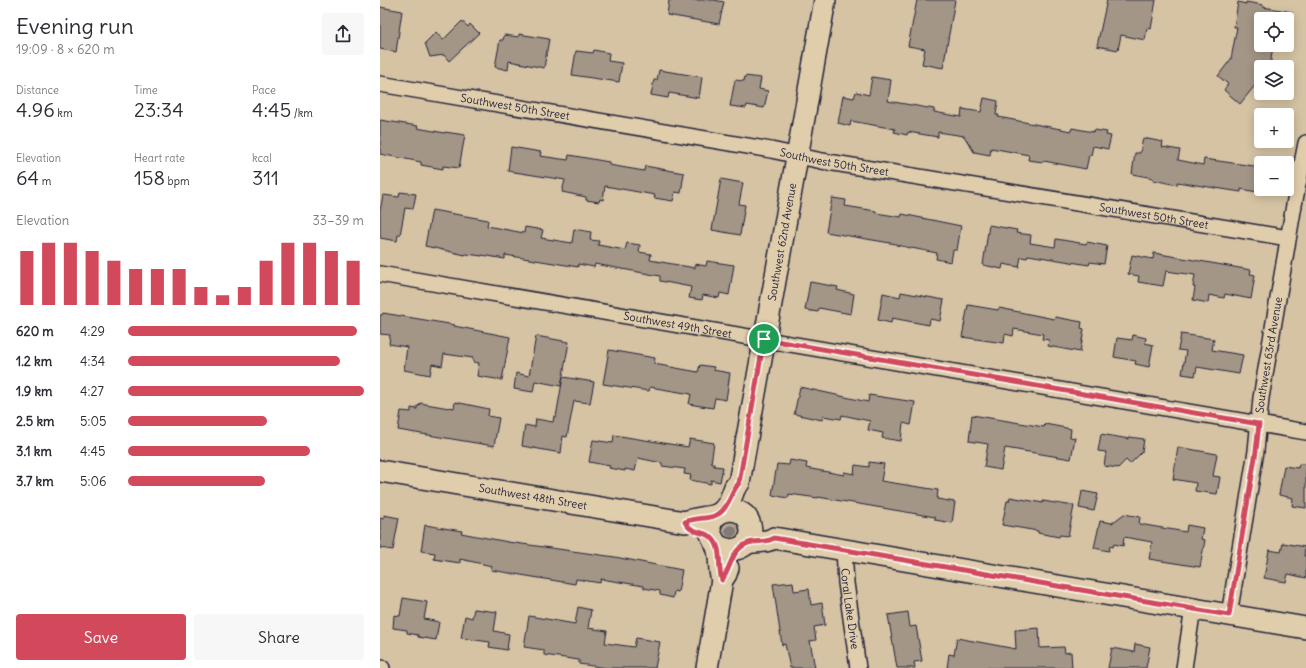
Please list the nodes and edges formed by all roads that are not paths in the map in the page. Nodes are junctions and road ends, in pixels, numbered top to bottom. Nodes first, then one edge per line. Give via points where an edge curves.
1 (825, 0) edge
2 (380, 84) edge
3 (1306, 143) edge
4 (796, 156) junction
5 (1288, 238) junction
6 (380, 274) edge
7 (764, 339) junction
8 (1259, 424) junction
9 (1306, 432) edge
10 (380, 471) edge
11 (685, 522) junction
12 (736, 526) junction
13 (715, 542) junction
14 (844, 550) junction
15 (722, 580) junction
16 (1193, 608) junction
17 (1229, 615) junction
18 (1306, 628) edge
19 (707, 668) edge
20 (858, 668) edge
21 (1184, 668) edge

1 - 4 street, Southwest 62nd Avenue
2 - 4 street, Southwest 50th Street
3 - 5 street, Southwest 63rd Avenue
4 - 5 street, Southwest 50th Street
4 - 7 street, Southwest 62nd Avenue
5 - 8 street, Southwest 63rd Avenue via 1261,398
6 - 7 street, Southwest 49th Street
7 - 8 street, Southwest 49th Street
7 - 12 street, Southwest 62nd Avenue via 739,483 729,503
8 - 9 street, Southwest 49th Street
8 - 17 street, Southwest 63rd Avenue
10 - 11 street, Southwest 48th Street
11 - 12 street, Southwest 48th Street via 705,518
11 - 13 street, Southwest 48th Street via 688,528
12 - 13 street, Southwest 48th Street via 729,550 722,549
12 - 13 street, Southwest 62nd Avenue via 712,521 710,527
12 - 14 street via 771,533 774,538
12 - 15 street, Southwest 62nd Avenue via 733,557
13 - 15 street, Southwest 62nd Avenue
14 - 16 street
14 - 20 street, Coral Lake Drive
15 - 19 street, Southwest 62nd Avenue
16 - 17 street
16 - 21 street
17 - 18 street

